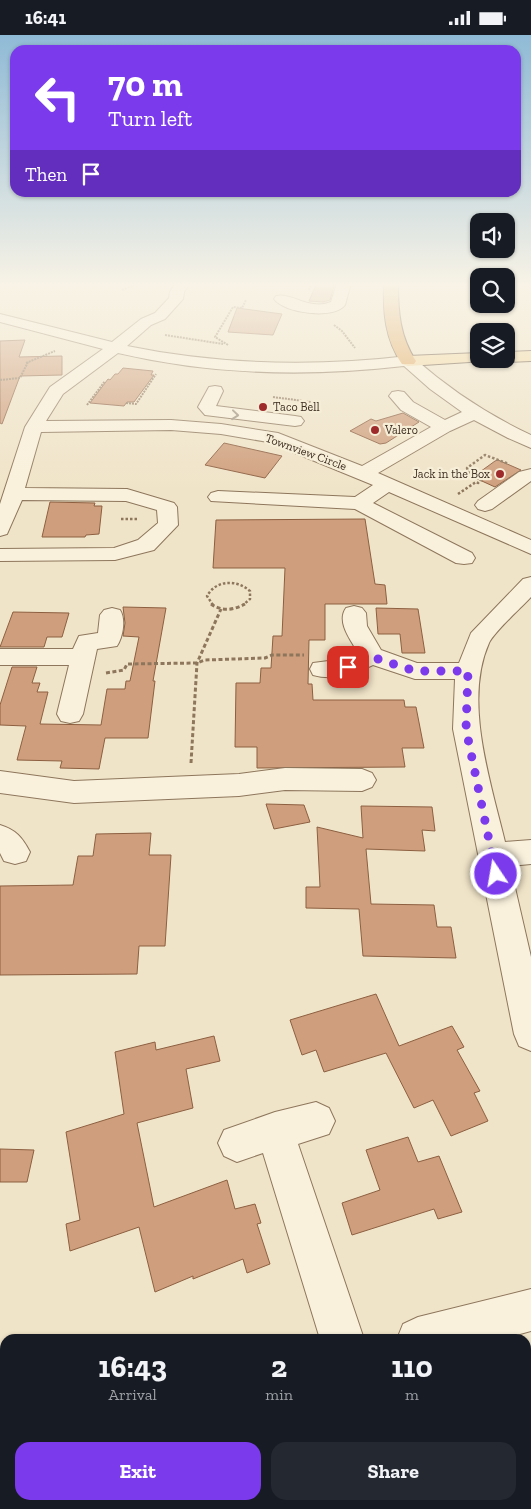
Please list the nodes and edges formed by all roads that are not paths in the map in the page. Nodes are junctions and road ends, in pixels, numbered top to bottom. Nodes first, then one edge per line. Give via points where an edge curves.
1 (109, 352) edge
2 (155, 352) edge
3 (402, 352) edge
4 (531, 356) edge
5 (515, 357) edge
6 (470, 358) edge
7 (408, 361) junction
8 (438, 388) junction
9 (215, 391) dead end
10 (474, 413) junction
11 (295, 421) dead end
12 (34, 427) junction
13 (444, 427) junction
14 (531, 442) edge
15 (362, 473) junction
16 (531, 475) edge
17 (387, 485) junction
18 (14, 494) junction
19 (218, 497) dead end
20 (359, 503) junction
21 (484, 505) dead end
22 (0, 530) edge
23 (531, 548) edge
24 (0, 555) edge
25 (464, 558) dead end
26 (531, 584) edge
27 (354, 613) dead end
28 (112, 615) dead end
29 (0, 657) edge
30 (83, 657) junction
31 (372, 657) junction
32 (322, 669) road end
33 (468, 671) junction
34 (70, 714) dead end
35 (362, 780) dead end
36 (0, 782) edge
37 (531, 851) edge
38 (492, 856) junction
39 (531, 1035) edge
40 (316, 1121) dead end
41 (275, 1131) junction
42 (237, 1143) dead end
43 (531, 1310) edge
44 (340, 1334) edge
45 (437, 1334) edge

1 - 12 street via 56,391
2 - 7 street via 183,359 274,367 376,365
3 - 7 highway
4 - 5 main road
6 - 7 main road
7 - 8 street
8 - 10 street
8 - 13 street via 398,396 408,406
9 -> 11 street via 207,407 211,411
10 - 13 street
10 - 14 street
12 - 15 street, Townview Circle via 171,425 221,429 272,437
12 - 18 street
13 - 15 street
15 - 17 street, Townview Circle
16 - 21 street
17 - 20 street
17 - 23 street, Townview Circle
18 - 22 street
18 - 24 street via 127,495 167,507 168,525 146,545 115,554
19 - 20 street
20 - 25 street
26 - 33 street via 479,638
27 - 31 street via 355,626
28 - 30 street via 108,640 87,642
29 - 30 street
30 - 34 street
31 - 32 street via 348,667
31 - 33 street via 415,671
33 - 38 street via 466,729
35 - 36 street via 285,779 239,785 74,792
37 - 38 street
38 - 39 street
40 - 41 street
41 - 42 street
41 - 44 street
43 - 45 street

